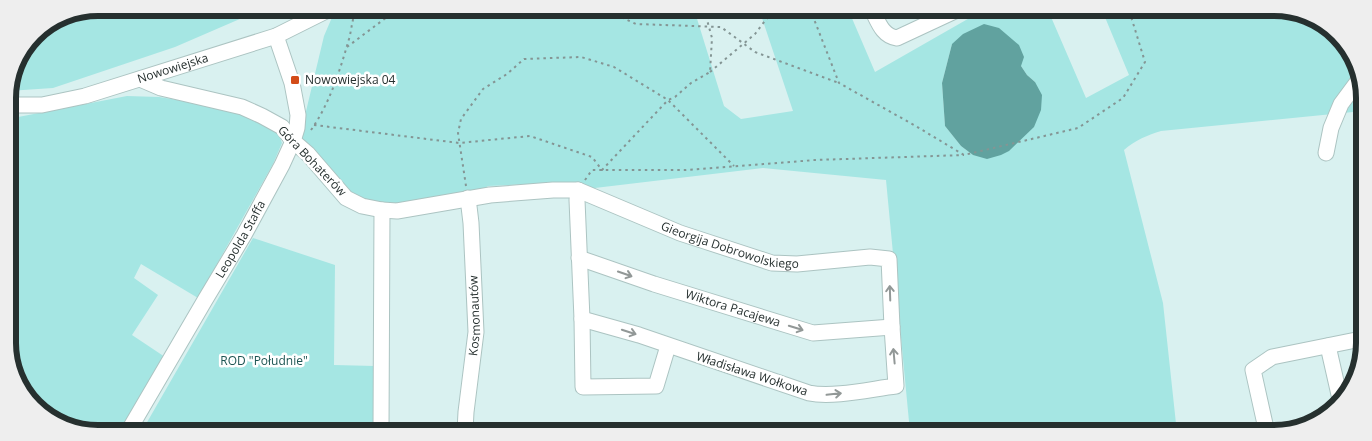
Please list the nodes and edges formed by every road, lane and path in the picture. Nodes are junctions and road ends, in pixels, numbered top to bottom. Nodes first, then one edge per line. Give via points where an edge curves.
1 (316, 16) edge
2 (353, 16) edge
3 (389, 16) edge
4 (619, 16) edge
5 (706, 16) edge
6 (769, 16) edge
7 (813, 16) edge
8 (875, 16) edge
9 (944, 16) edge
10 (1131, 16) edge
11 (708, 26) junction
12 (276, 36) junction
13 (744, 44) junction
14 (347, 48) junction
15 (710, 72) junction
16 (140, 79) junction
17 (839, 82) junction
18 (1354, 86) edge
19 (668, 100) junction
20 (16, 105) edge
21 (314, 125) junction
22 (293, 141) junction
23 (459, 143) junction
24 (1326, 153) dead end
25 (964, 155) junction
26 (734, 166) junction
27 (602, 170) junction
28 (578, 190) junction
29 (468, 198) junction
30 (382, 210) junction
31 (579, 258) junction
32 (582, 319) junction
33 (892, 327) junction
34 (1356, 340) edge
35 (668, 346) junction
36 (1328, 346) junction
37 (1339, 392) edge
38 (133, 425) edge
39 (381, 425) edge
40 (465, 425) edge
41 (1265, 425) edge

1 - 12 street, Nowowiejska
2 - 14 path
3 - 14 path
4 - 11 path via 636,24
5 - 11 path
6 - 13 path
7 - 17 path
8 - 9 street via 883,30 890,37 897,38
10 - 25 path via 1145,62 1123,98 1078,128
11 - 13 path via 721,27
11 - 15 path via 712,38
12 - 16 street, Nowowiejska
12 - 22 street, Leopolda Staffa via 292,83 298,115
13 - 15 path
13 - 17 path via 755,52
14 - 21 path via 331,92
15 - 19 path
16 - 20 street, Nowowiejska via 65,101
16 - 22 street, Góra Bohaterów via 161,88 242,107 282,127
17 - 25 path
18 - 24 street via 1341,104 1331,128
19 - 23 path via 614,67 580,57 524,59 483,89 461,119
19 - 26 path
19 - 27 path
21 - 22 path via 302,139
21 - 23 path
22 - 30 street, Góra Bohaterów via 346,198 362,206
22 - 38 street, Leopolda Staffa via 256,215
23 - 27 path via 530,136 592,157
23 - 29 path
25 - 26 path
26 - 27 path via 686,170
27 - 28 path via 592,170
28 - 29 street, Góra Bohaterów
28 - 31 street
33 -> 28 street, Gieorgija Dobrowolskiego via 889,259 870,257 798,264 772,263 680,233
29 - 30 street, Góra Bohaterów via 397,211
29 - 40 street, Kosmonautów via 476,332
30 - 39 street
31 - 32 street
31 -> 33 street, Wiktora Pacajewa via 813,333
32 -> 35 street, Władisława Wołkowa
32 - 35 street via 583,386 656,386
35 -> 33 street, Władisława Wołkowa via 809,393 833,394 896,386
34 - 36 street
36 - 37 street
36 - 41 street via 1272,357 1253,370

